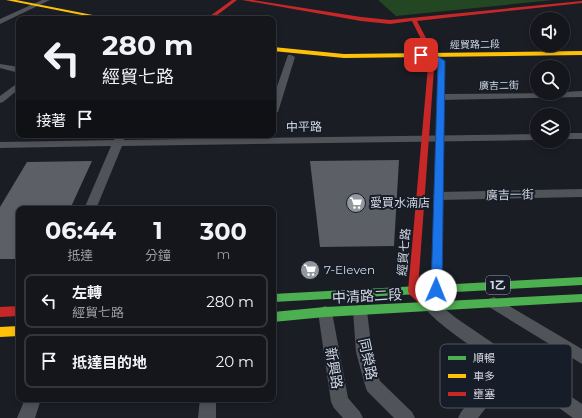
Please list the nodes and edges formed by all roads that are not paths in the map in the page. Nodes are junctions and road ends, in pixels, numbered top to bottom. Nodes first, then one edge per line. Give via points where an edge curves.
1 (8, 0) edge
2 (47, 0) edge
3 (235, 0) edge
4 (244, 0) edge
5 (582, 2) edge
6 (0, 3) edge
7 (32, 7) junction
8 (69, 16) edge
9 (90, 16) edge
10 (214, 16) edge
11 (414, 20) junction
12 (0, 22) edge
13 (276, 49) edge
14 (579, 53) edge
15 (276, 54) edge
16 (291, 57) junction
17 (431, 58) junction
18 (582, 59) edge
19 (442, 61) junction
20 (0, 66) edge
21 (16, 69) edge
22 (16, 88) edge
23 (582, 94) edge
24 (441, 97) junction
25 (0, 100) edge
26 (276, 103) edge
27 (570, 136) edge
28 (582, 136) edge
29 (530, 137) edge
30 (265, 138) edge
31 (425, 138) junction
32 (440, 138) junction
33 (119, 139) edge
34 (0, 145) edge
35 (582, 193) edge
36 (438, 196) junction
37 (91, 206) edge
38 (582, 281) edge
39 (478, 286) junction
40 (436, 290) junction
41 (413, 291) junction
42 (276, 298) edge
43 (582, 298) edge
44 (494, 303) junction
45 (431, 306) junction
46 (16, 311) edge
47 (360, 311) junction
48 (0, 312) edge
49 (325, 312) junction
50 (276, 317) edge
51 (16, 331) edge
52 (0, 332) edge
53 (481, 344) edge
54 (561, 344) edge
55 (572, 351) edge
56 (582, 357) edge
57 (32, 402) edge
58 (208, 402) edge
59 (572, 407) edge
60 (475, 408) edge
61 (582, 414) edge
62 (26, 418) edge
63 (207, 418) edge
64 (354, 418) edge
65 (406, 418) edge
66 (467, 418) edge

1 - 7 street
2 - 7 street
3 - 10 street
4 - 11 street via 368,20
5 - 11 street
6 - 7 street
7 - 8 street
7 - 9 street
7 - 12 street
11 - 17 street
13 - 17 street, 經貿路二段 via 344,56
14 - 17 street, 經貿路二段
15 - 16 street, 經貿路二段
16 - 17 street, 經貿路二段 via 344,61
16 - 26 street
17 - 19 street, 經貿路二段
17 - 31 street, 經貿七路
18 - 19 street, 經貿路二段
19 - 24 street
20 - 21 street
22 - 25 street
23 - 24 street, 廣吉二街
24 - 32 street
27 - 28 street
29 - 32 street, 中平路
30 - 31 street, 中平路
30 - 33 street, 中平路
31 - 32 street, 中平路
31 - 41 street, 經貿七路
32 - 36 street
33 - 34 street, 中平路
33 - 37 street
35 - 36 street, 廣吉一街
36 - 40 street
38 - 39 street, 中清路二段 / 1乙
39 - 40 street, 中清路二段 / 1乙
39 - 44 street
40 - 41 street, 中清路二段 / 1乙
40 - 45 street
41 - 42 street, 中清路二段 / 1乙
41 - 45 street, 經貿七路
43 - 44 street, 中清路二段 / 1乙
44 - 45 street, 中清路二段 / 1乙
44 - 54 street
45 - 47 street, 中清路二段 / 1乙
45 - 53 street
46 - 48 street
47 - 49 street, 中清路二段 / 1乙
47 - 65 street, 同榮路 via 364,352 373,385
49 - 50 street, 中清路二段 / 1乙
49 - 64 street, 新興路 via 340,402
51 - 52 street
55 - 56 street
57 - 62 street
58 - 63 street
59 - 61 street
60 - 66 street

